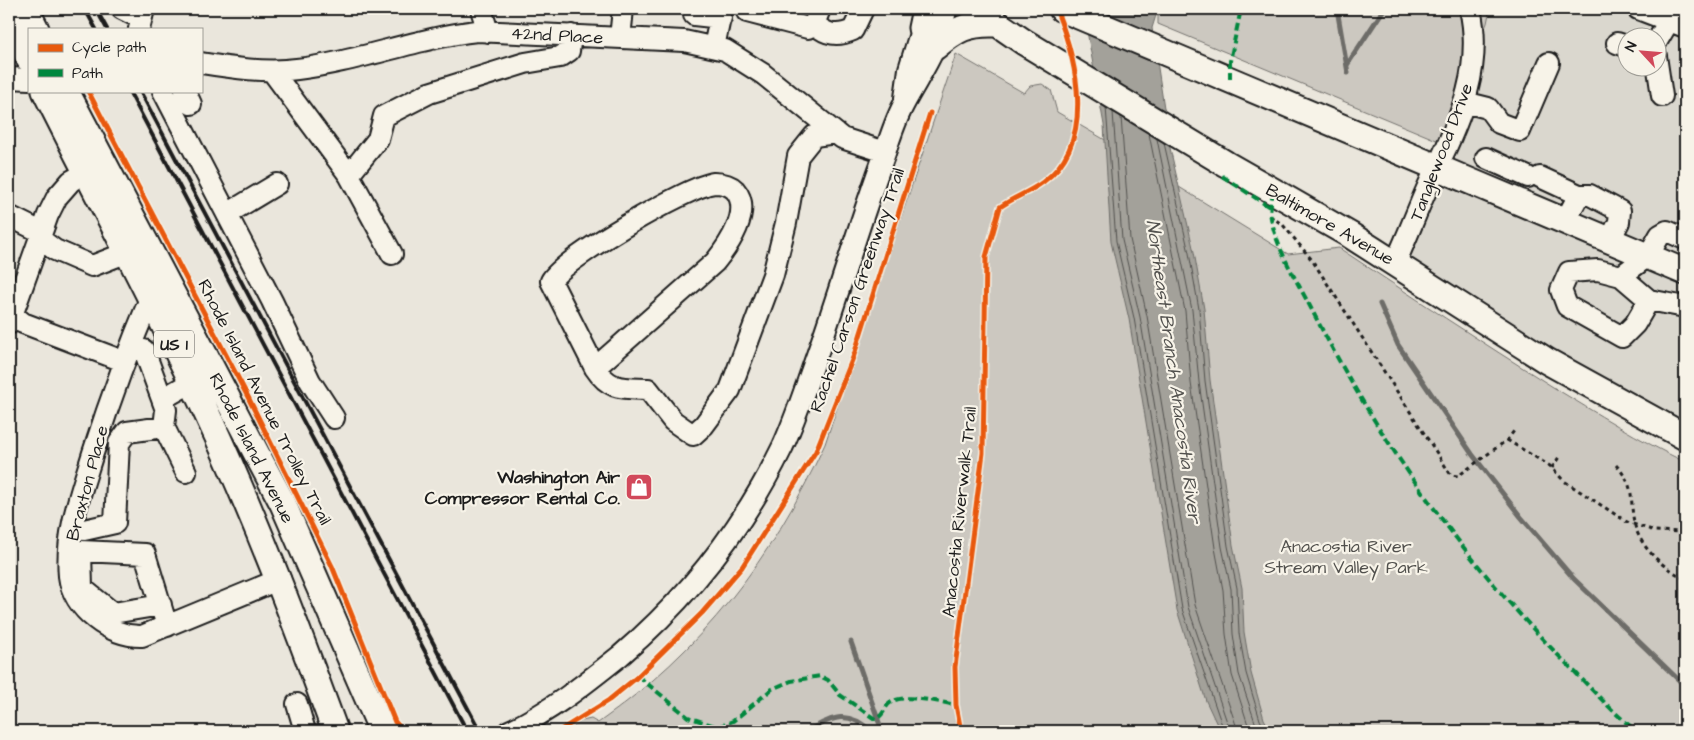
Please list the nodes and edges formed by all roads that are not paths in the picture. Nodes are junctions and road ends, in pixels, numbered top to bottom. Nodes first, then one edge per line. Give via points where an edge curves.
1 (26, 9) edge
2 (122, 9) edge
3 (481, 9) edge
4 (623, 9) edge
5 (694, 9) edge
6 (863, 9) edge
7 (946, 9) edge
8 (976, 9) edge
9 (1062, 9) edge
10 (1470, 9) edge
11 (1638, 9) edge
12 (747, 12) dead end
13 (721, 13) edge
14 (817, 16) edge
15 (9, 18) edge
16 (141, 18) edge
17 (1670, 19) edge
18 (927, 23) edge
19 (996, 24) junction
20 (36, 28) edge
21 (488, 32) junction
22 (572, 36) junction
23 (620, 38) junction
24 (714, 47) junction
25 (28, 57) edge
26 (202, 63) edge
27 (1549, 63) dead end
28 (272, 71) junction
29 (9, 78) edge
30 (1659, 78) edge
31 (28, 79) edge
32 (46, 92) edge
33 (66, 92) edge
34 (164, 92) edge
35 (1662, 96) dead end
36 (1464, 102) junction
37 (836, 133) junction
38 (885, 152) junction
39 (1486, 158) dead end
40 (95, 167) junction
41 (1438, 167) junction
42 (1505, 167) junction
43 (349, 175) junction
44 (277, 184) dead end
45 (1494, 191) junction
46 (1579, 195) junction
47 (227, 214) junction
48 (9, 216) edge
49 (1565, 221) junction
50 (40, 235) junction
51 (1685, 239) edge
52 (1610, 240) junction
53 (128, 252) junction
54 (392, 254) dead end
55 (1648, 256) junction
56 (1395, 263) junction
57 (1685, 272) edge
58 (1621, 276) junction
59 (151, 296) junction
60 (1650, 300) junction
61 (1685, 307) edge
62 (10, 319) edge
63 (144, 350) dead end
64 (123, 361) junction
65 (595, 368) junction
66 (192, 382) junction
67 (162, 399) junction
68 (334, 418) dead end
69 (164, 427) junction
70 (1685, 437) edge
71 (186, 472) dead end
72 (84, 530) dead end
73 (280, 579) junction
74 (161, 605) dead end
75 (167, 626) junction
76 (297, 704) dead end
77 (305, 731) edge
78 (335, 731) edge
79 (382, 731) edge
80 (509, 731) edge

1 - 20 main road
2 - 16 street
3 - 21 street
4 - 23 street
5 - 13 street via 694,15
6 - 14 street via 853,30 840,36 824,32
7 - 18 street
8 - 19 main road, Baltimore Avenue
9 - 41 main road
10 - 36 street, Tanglewood Drive via 1475,30 1475,58
11 - 17 street
12 - 14 street via 808,28
13 - 24 street
15 - 25 main road
18 - 19 main road via 956,30
18 - 38 street via 909,69 904,104
19 - 56 main road, Baltimore Avenue
21 - 22 street, 42nd Place
21 - 28 street, 42nd Place via 456,33 340,62
22 - 23 street, 42nd Place
22 - 43 street via 569,51 560,57 525,63 428,93 384,116 378,139
23 - 24 street, 42nd Place
24 - 37 street, 42nd Place via 743,60
26 - 28 street, 42nd Place
27 - 36 street via 1520,131 1499,123 1488,108
28 - 43 street
29 - 31 street
30 - 35 street
32 - 40 main road, Rhode Island Avenue / US 1
33 - 40 main road, Rhode Island Avenue / US 1
34 - 47 street
36 - 41 street, Tanglewood Drive
37 - 38 street, 42nd Place
37 - 65 street via 814,136 798,156 773,275 730,390 699,430 693,435 673,421 648,389 612,386
38 - 80 street via 800,404 783,445 738,524 693,584 638,640 579,688 529,722
39 - 42 street
40 - 50 street via 71,181 61,192
40 - 53 main road, Rhode Island Avenue / US 1
40 - 79 main road, Rhode Island Avenue / US 1 via 283,504
41 - 45 main road
41 - 56 street, Tanglewood Drive
42 - 45 street
42 - 46 street
43 - 54 street
44 - 47 street
45 - 49 main road
46 - 49 street
46 - 52 street via 1590,194 1620,211 1619,222
47 - 68 street via 310,381
48 - 50 street
49 - 52 main road
50 - 53 street via 55,250 92,266
50 - 62 street
51 - 55 street via 1668,231 1660,236
52 - 55 main road
53 - 59 main road, Rhode Island Avenue / US 1
55 - 57 main road
55 - 58 street
56 - 70 main road, Baltimore Avenue via 1547,361
58 - 60 street
58 - 60 street via 1598,270 1569,272 1561,290 1567,306 1622,337 1635,324
59 - 64 street, Braxton Place
59 - 66 main road, Rhode Island Avenue / US 1
60 - 61 street
62 - 64 street
63 - 67 street
64 - 75 street, Braxton Place via 76,511 69,546 69,575 80,603 92,617 109,628 125,635 142,636
65 - 65 street via 552,285 555,274 575,258 695,188 715,183 734,188 740,197 739,221 726,249
66 - 67 street
66 - 73 main road, Rhode Island Avenue / US 1
67 - 69 street via 166,410
69 - 71 street
69 - 72 street via 128,432 119,443 115,523
73 - 75 street, Braxton Place
73 - 78 main road, Rhode Island Avenue / US 1
74 - 75 street
76 - 77 street

